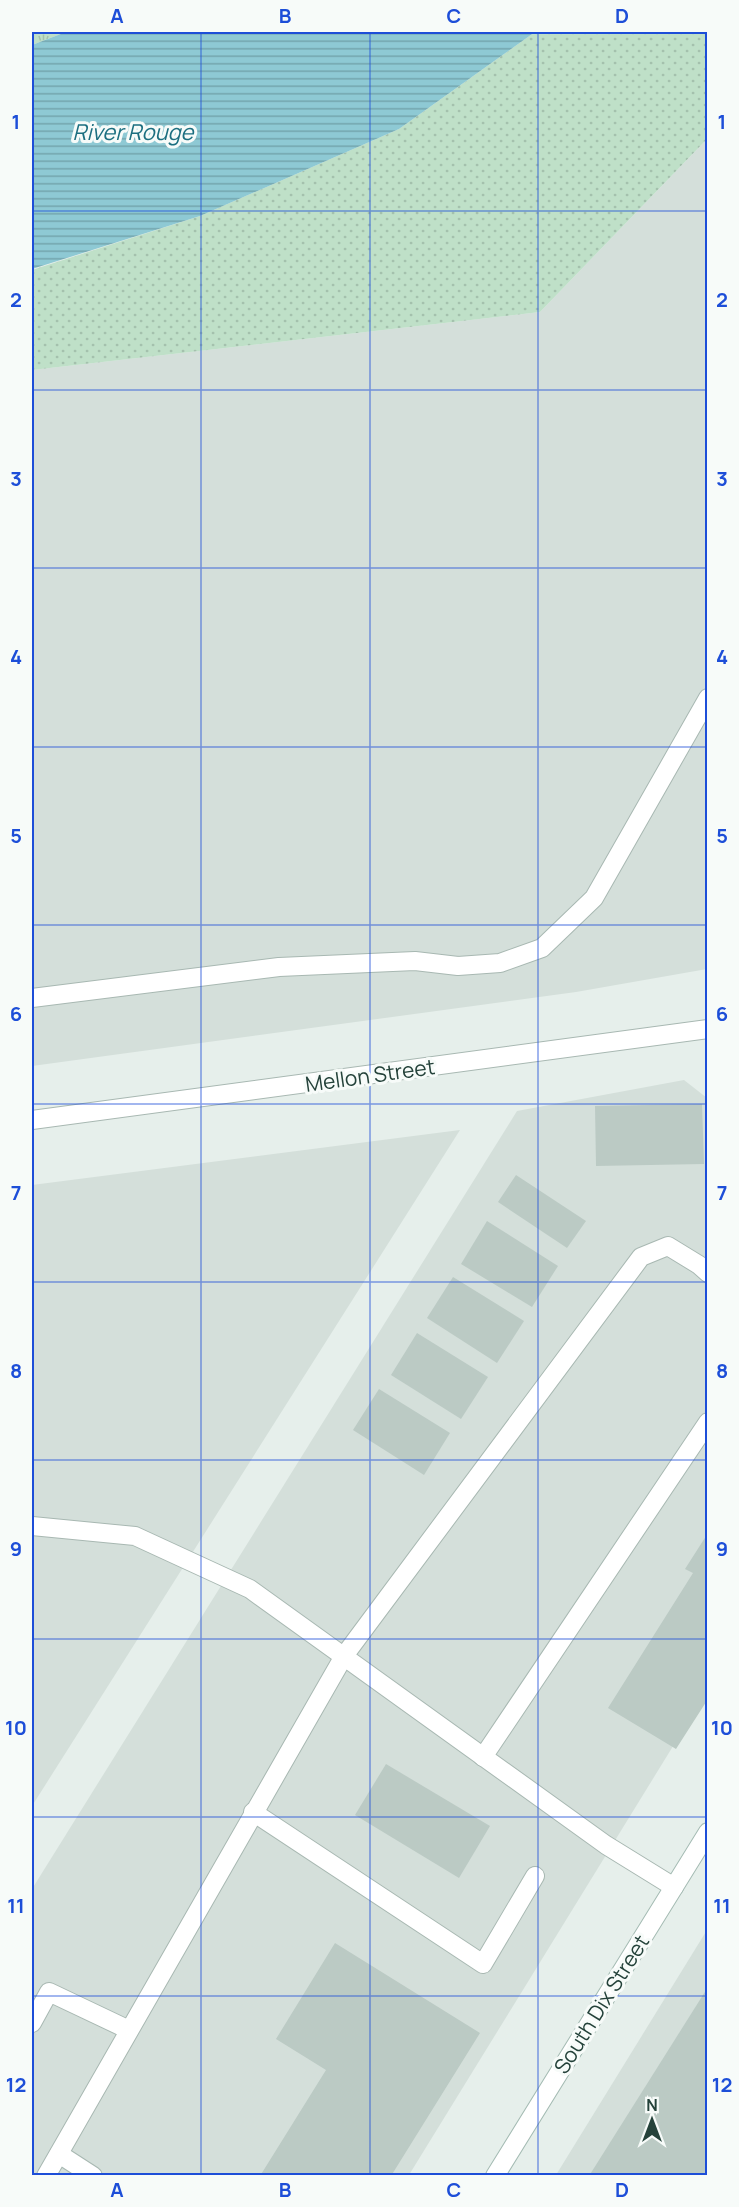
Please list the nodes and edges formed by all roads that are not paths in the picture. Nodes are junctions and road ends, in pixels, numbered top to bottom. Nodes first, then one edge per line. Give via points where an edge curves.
1 (708, 698) edge
2 (32, 998) edge
3 (708, 1029) edge
4 (32, 1120) edge
5 (708, 1273) edge
6 (708, 1422) edge
7 (32, 1526) edge
8 (344, 1656) junction
9 (483, 1757) junction
10 (254, 1812) junction
11 (708, 1832) edge
12 (535, 1876) dead end
13 (674, 1887) junction
14 (32, 2023) edge
15 (129, 2030) junction
16 (59, 2154) junction
17 (46, 2175) edge
18 (93, 2175) edge
19 (495, 2175) edge

1 - 2 street via 594,898 542,948 500,963 458,966 415,961 279,966
3 - 4 street, Mellon Street
5 - 8 street via 668,1246 641,1257
6 - 9 street
7 - 8 street via 135,1536 250,1589
8 - 9 street
8 - 10 street
9 - 13 street via 606,1845
10 - 12 street via 483,1964
10 - 15 street
11 - 13 street, South Dix Street
13 - 19 street, South Dix Street
14 - 15 street via 49,1992
15 - 16 street
16 - 17 street
16 - 18 street

